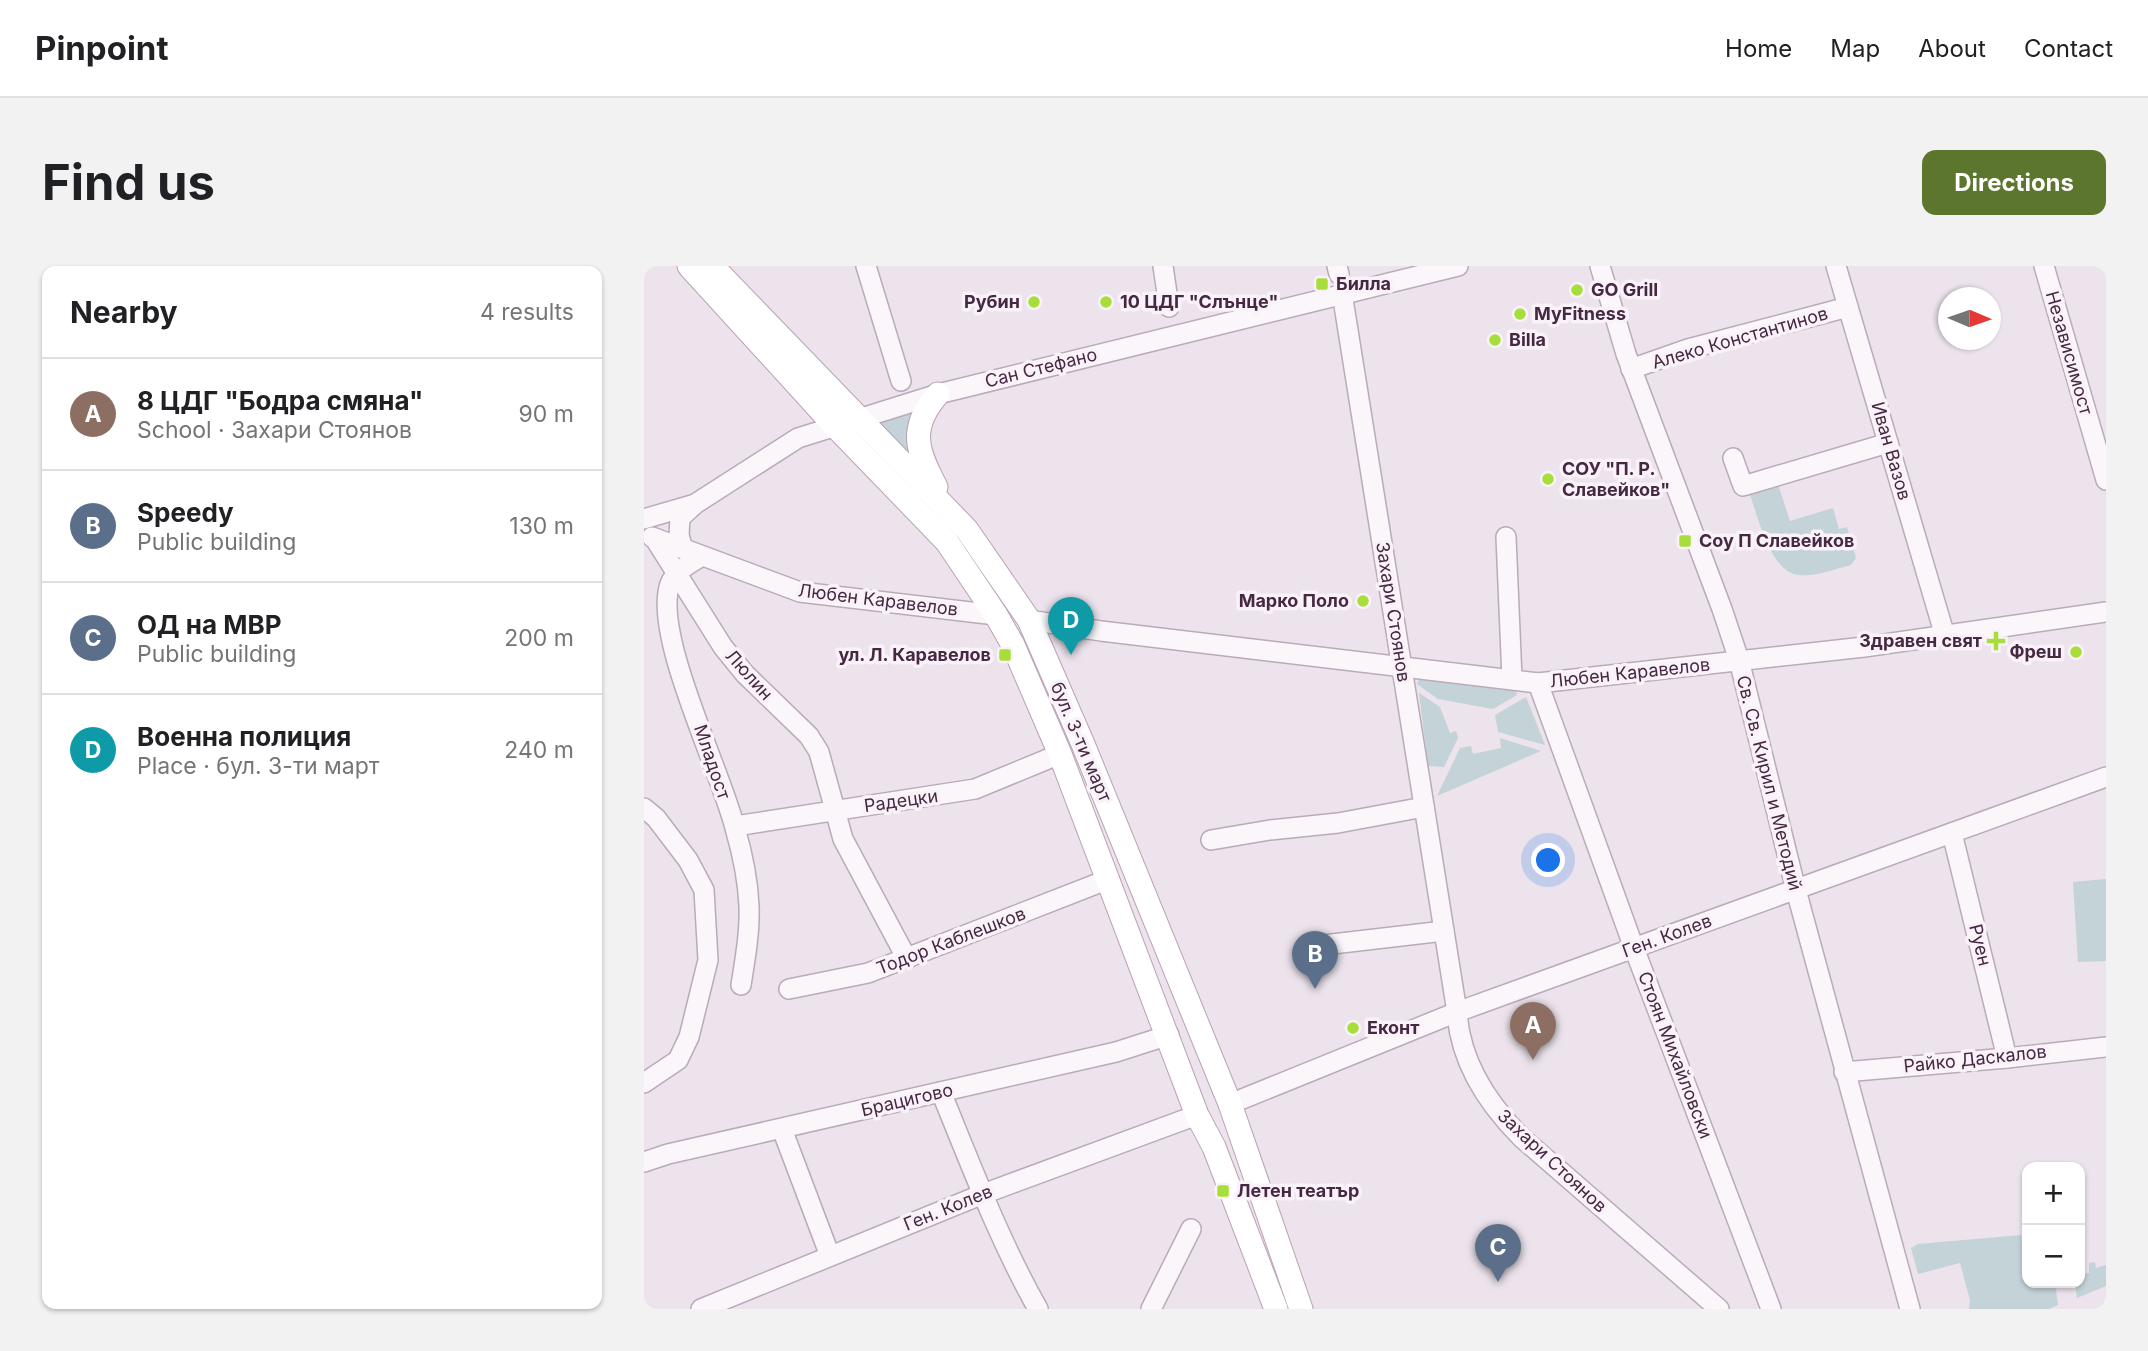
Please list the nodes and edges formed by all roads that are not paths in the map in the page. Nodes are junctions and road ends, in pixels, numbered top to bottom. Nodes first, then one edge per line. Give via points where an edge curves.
1 (689, 266) edge
2 (712, 266) edge
3 (866, 266) edge
4 (1163, 266) edge
5 (1458, 266) edge
6 (1600, 266) edge
7 (1836, 266) edge
8 (2044, 266) edge
9 (2060, 266) edge
10 (1339, 278) edge
11 (1169, 307) dead end
12 (1848, 307) junction
13 (2057, 311) junction
14 (1631, 369) junction
15 (901, 381) dead end
16 (938, 394) junction
17 (860, 417) junction
18 (834, 425) junction
19 (1888, 443) junction
20 (1733, 458) dead end
21 (2106, 480) edge
22 (695, 504) junction
23 (945, 506) junction
24 (644, 519) edge
25 (649, 537) edge
26 (1506, 537) dead end
27 (692, 552) junction
28 (678, 573) junction
29 (2106, 612) edge
30 (996, 615) junction
31 (1029, 620) junction
32 (1945, 636) junction
33 (1739, 660) junction
34 (1402, 667) junction
35 (1512, 679) junction
36 (1538, 683) junction
37 (1060, 754) junction
38 (2106, 777) edge
39 (1424, 807) junction
40 (644, 808) edge
41 (834, 811) junction
42 (735, 826) junction
43 (1952, 833) junction
44 (1211, 840) dead end
45 (1109, 879) junction
46 (1796, 890) junction
47 (1444, 931) junction
48 (1315, 946) dead end
49 (1634, 948) junction
50 (906, 959) junction
51 (741, 985) dead end
52 (789, 989) dead end
53 (1457, 1012) junction
54 (1169, 1035) junction
55 (2106, 1046) edge
56 (2007, 1058) junction
57 (1844, 1072) junction
58 (644, 1083) edge
59 (941, 1092) junction
60 (1230, 1103) junction
61 (1197, 1113) junction
62 (782, 1129) junction
63 (644, 1163) edge
64 (982, 1194) junction
65 (1191, 1229) dead end
66 (830, 1256) junction
67 (701, 1309) edge
68 (1038, 1309) edge
69 (1152, 1309) edge
70 (1276, 1309) edge
71 (1301, 1309) edge
72 (1719, 1309) edge
73 (1771, 1309) edge
74 (1910, 1309) edge

1 - 18 main road, бул. 3-ти март
2 - 17 main road, бул. 3-ти март
3 - 15 street
4 - 11 street
5 - 10 street, Сан Стефано
6 - 14 street, Св. Св. Кирил и Методий
7 - 12 street, Иван Вазов
8 - 13 street, Независимост
9 - 13 street
10 - 16 street, Сан Стефано
10 - 34 street, Захари Стоянов
12 - 14 street, Алеко Константинов via 1688,349
12 - 19 street, Иван Вазов
13 - 21 street, Независимост
14 - 33 street, Св. Св. Кирил и Методий
16 - 17 street, Сан Стефано
16 - 23 main road via 923,414 917,439
17 - 18 street, Сан Стефано
17 - 23 main road, бул. 3-ти март
18 - 22 street, Сан Стефано via 798,438
18 - 30 main road, бул. 3-ти март via 947,542
19 - 20 street via 1743,486
19 - 32 street, Иван Вазов
22 - 24 street, Сан Стефано
22 - 27 street via 680,518 679,535
23 - 31 main road, бул. 3-ти март
25 - 27 street, Любен Каравелов
25 - 28 street, Люлин
26 - 35 street
27 - 28 street
27 - 30 street, Любен Каравелов via 800,592
28 - 41 street, Люлин via 723,647 809,736 819,752
28 - 42 street, Младост via 670,583 669,630
29 - 32 street, Любен Каравелов
30 - 37 main road, бул. 3-ти март
31 - 34 street, Любен Каравелов
31 - 60 main road, бул. 3-ти март
32 - 33 street, Любен Каравелов
33 - 36 street, Любен Каравелов
33 - 46 street, Св. Св. Кирил и Методий
34 - 35 street, Любен Каравелов
34 - 39 street, Захари Стоянов
35 - 36 street, Любен Каравелов
36 - 49 street, Стоян Михайловски
37 - 41 street, Радецки via 975,789
37 - 45 main road, бул. 3-ти март
38 - 43 street, Ген. Колев
39 - 44 street
39 - 47 street, Захари Стоянов
40 - 58 street via 688,860 704,890 708,960 678,1060
41 - 42 street, Радецки
41 - 50 street, Люлин via 843,839
42 - 51 street, Младост via 749,906
43 - 46 street, Ген. Колев
43 - 56 street, Руен
45 - 50 street, Тодор Каблешков
45 - 54 main road, бул. 3-ти март
46 - 49 street, Ген. Колев
46 - 57 street, Св. Св. Кирил и Методий
47 - 48 street
47 - 53 street, Захари Стоянов
49 - 53 street, Ген. Колев
49 - 73 street, Стоян Михайловски
50 - 52 street, Тодор Каблешков via 842,980
53 - 60 street, Ген. Колев
53 - 72 street, Захари Стоянов via 1471,1065 1497,1113
54 - 59 street, Брацигово via 1116,1052
54 - 61 main road, бул. 3-ти март
55 - 56 street, Райко Даскалов
56 - 57 street, Райко Даскалов
57 - 74 street, Св. Св. Кирил и Методий
59 - 62 street, Брацигово
59 - 64 street
60 - 61 main road via 1220,1092 1208,1091 1200,1096
60 - 61 main road via 1230,1116 1222,1125 1209,1126
60 - 71 main road, бул. 3-ти март
61 - 64 street, Ген. Колев
61 - 70 main road, бул. 3-ти март
62 - 63 street, Брацигово
62 - 66 street
64 - 66 street, Ген. Колев
64 - 68 street
65 - 69 street
66 - 67 street, Ген. Колев

